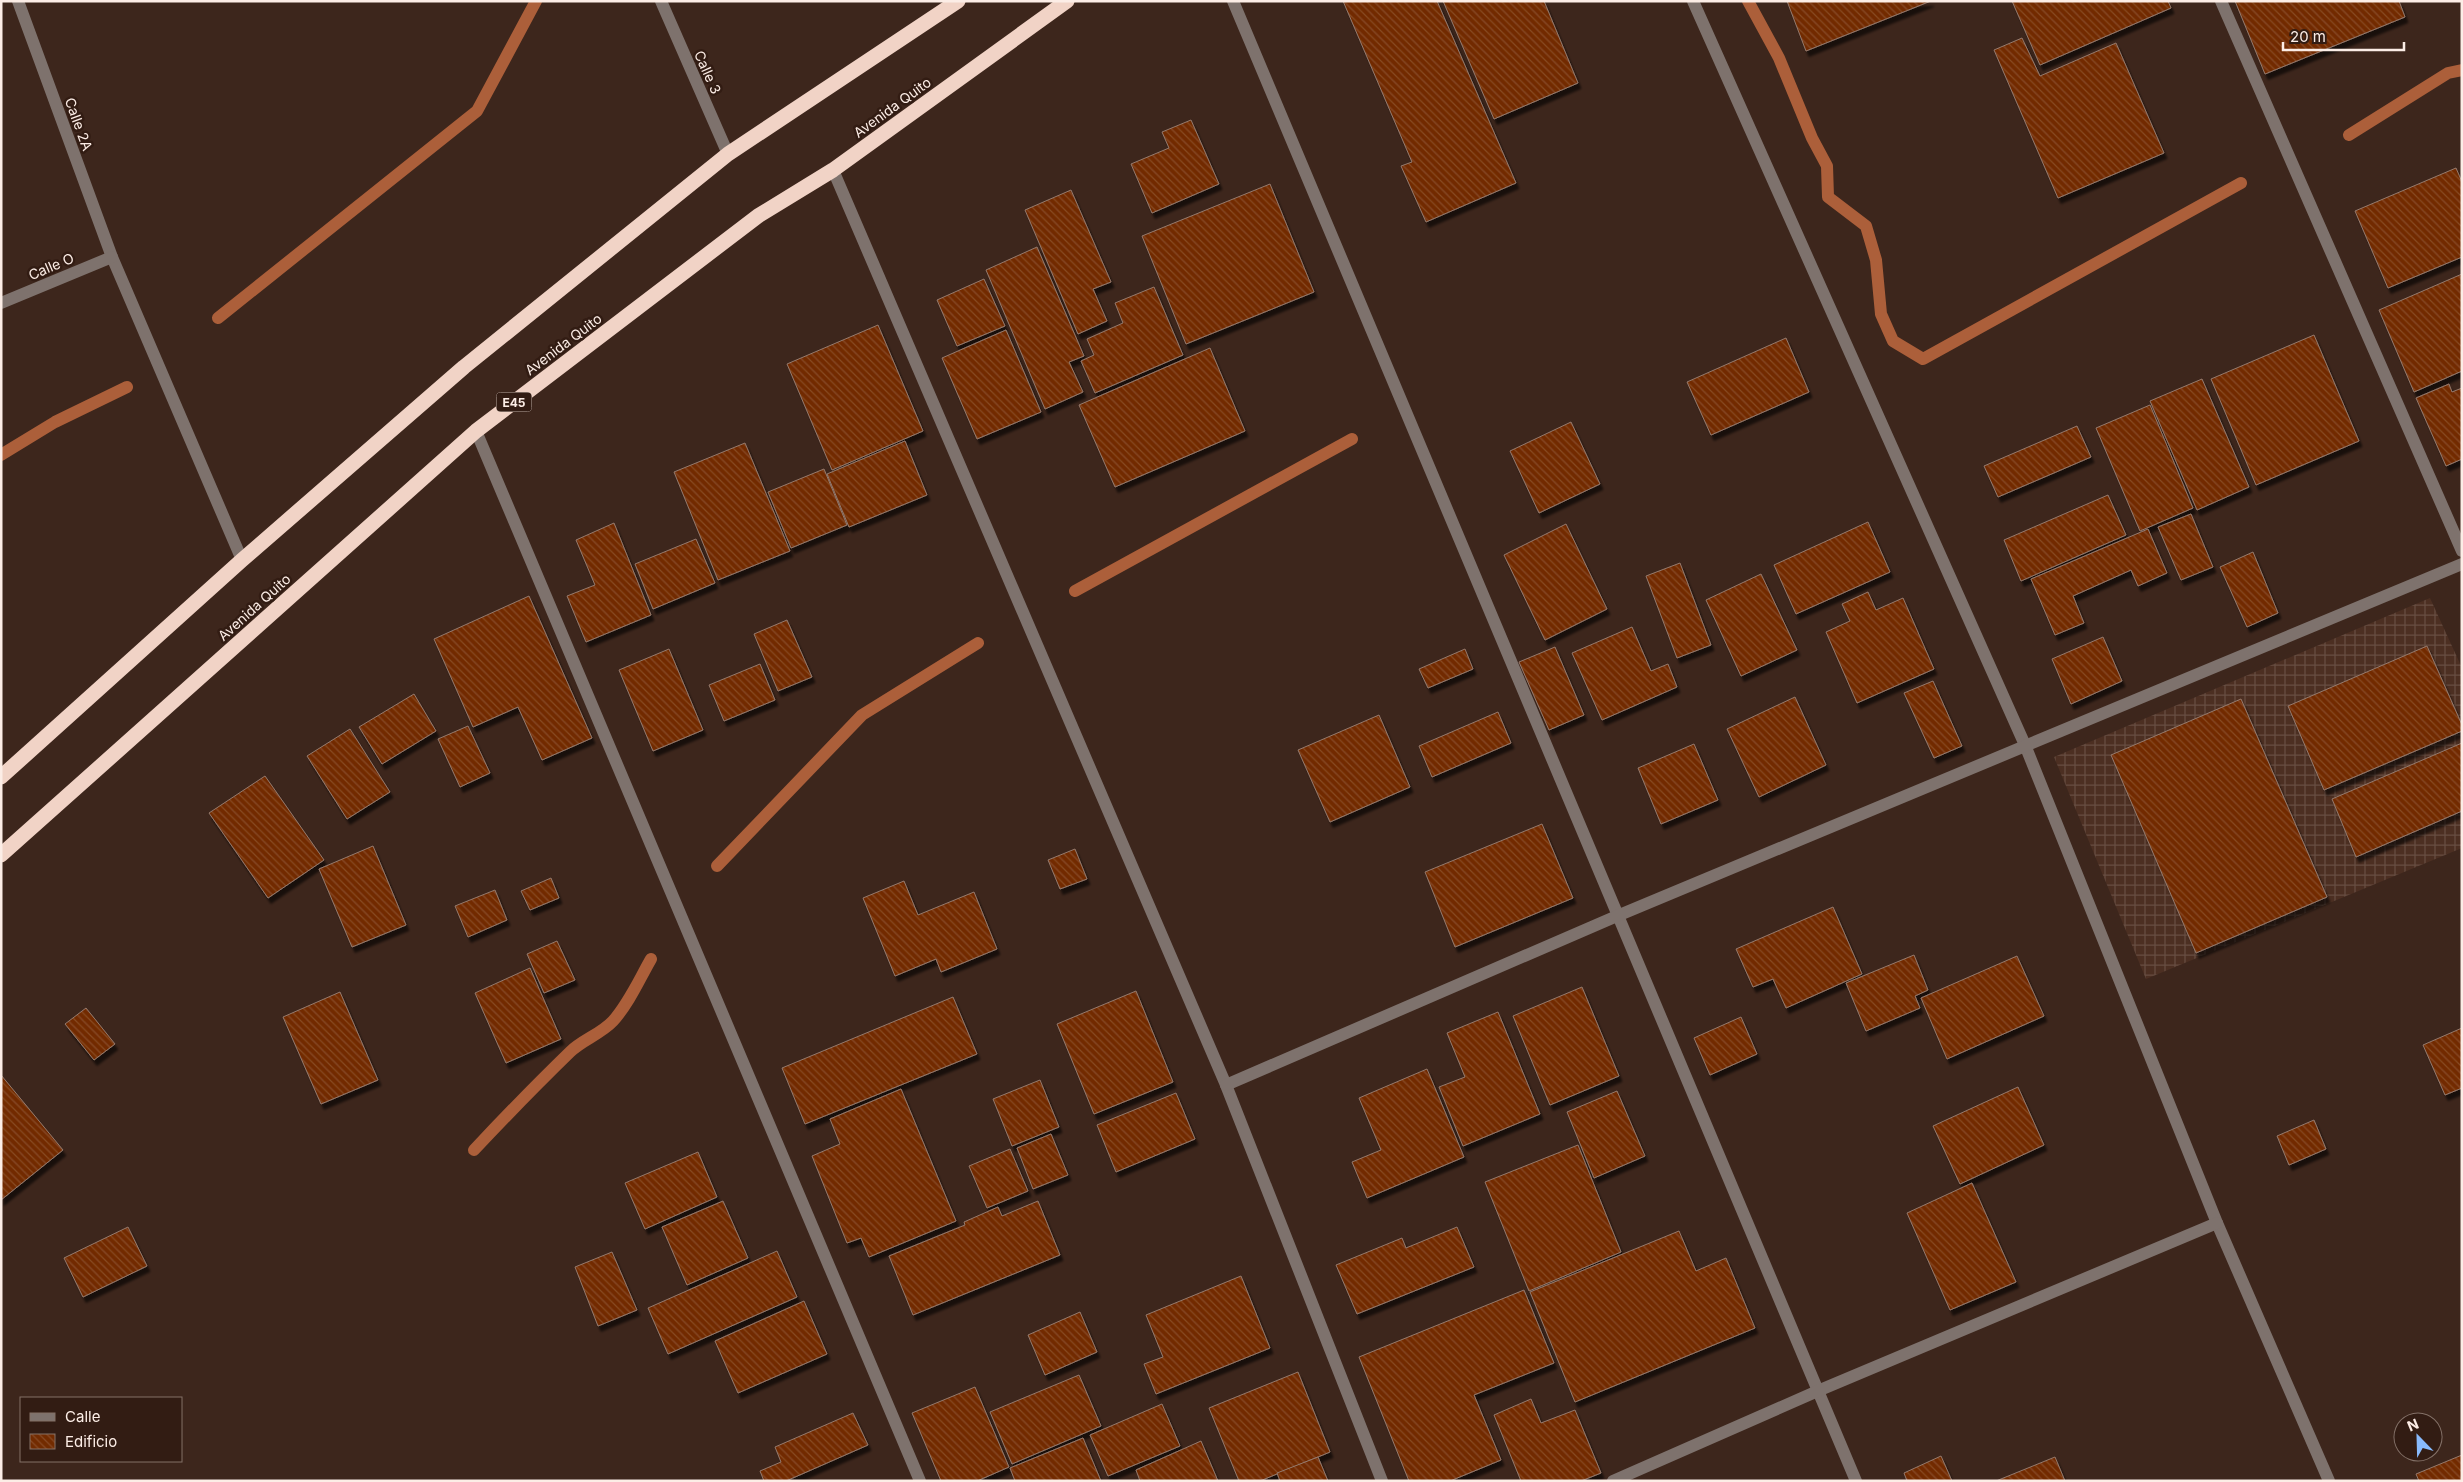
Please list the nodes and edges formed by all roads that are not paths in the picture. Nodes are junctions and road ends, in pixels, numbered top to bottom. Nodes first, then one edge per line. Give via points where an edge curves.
1 (18, 1) edge
2 (661, 1) edge
3 (958, 1) edge
4 (1067, 1) edge
5 (1233, 1) edge
6 (1692, 1) edge
7 (2221, 1) edge
8 (728, 154) junction
9 (833, 170) junction
10 (112, 257) junction
11 (1, 303) edge
12 (476, 431) junction
13 (2462, 551) edge
14 (242, 560) junction
15 (2462, 564) edge
16 (2025, 745) junction
17 (1, 777) edge
18 (1, 855) edge
19 (1617, 916) junction
20 (1226, 1086) junction
21 (2217, 1223) junction
22 (1820, 1390) junction
23 (920, 1481) edge
24 (1382, 1481) edge
25 (1613, 1481) edge
26 (1856, 1481) edge
27 (2329, 1481) edge

1 - 10 street, Calle 2A
2 - 8 street, Calle 3
3 - 8 highway
4 - 9 highway, Avenida Quito / E45
5 - 19 street
6 - 16 street
7 - 13 street
8 - 14 highway via 464,367
9 - 12 highway, Avenida Quito / E45 via 758,216
9 - 20 street
10 - 11 street, Calle O
10 - 14 street, Calle 2A
12 - 18 highway, Avenida Quito / E45
12 - 23 street
14 - 17 highway
15 - 16 street
16 - 19 street
16 - 21 street
19 - 20 street
19 - 22 street
20 - 24 street
21 - 22 street
21 - 27 street
22 - 25 street
22 - 26 street

